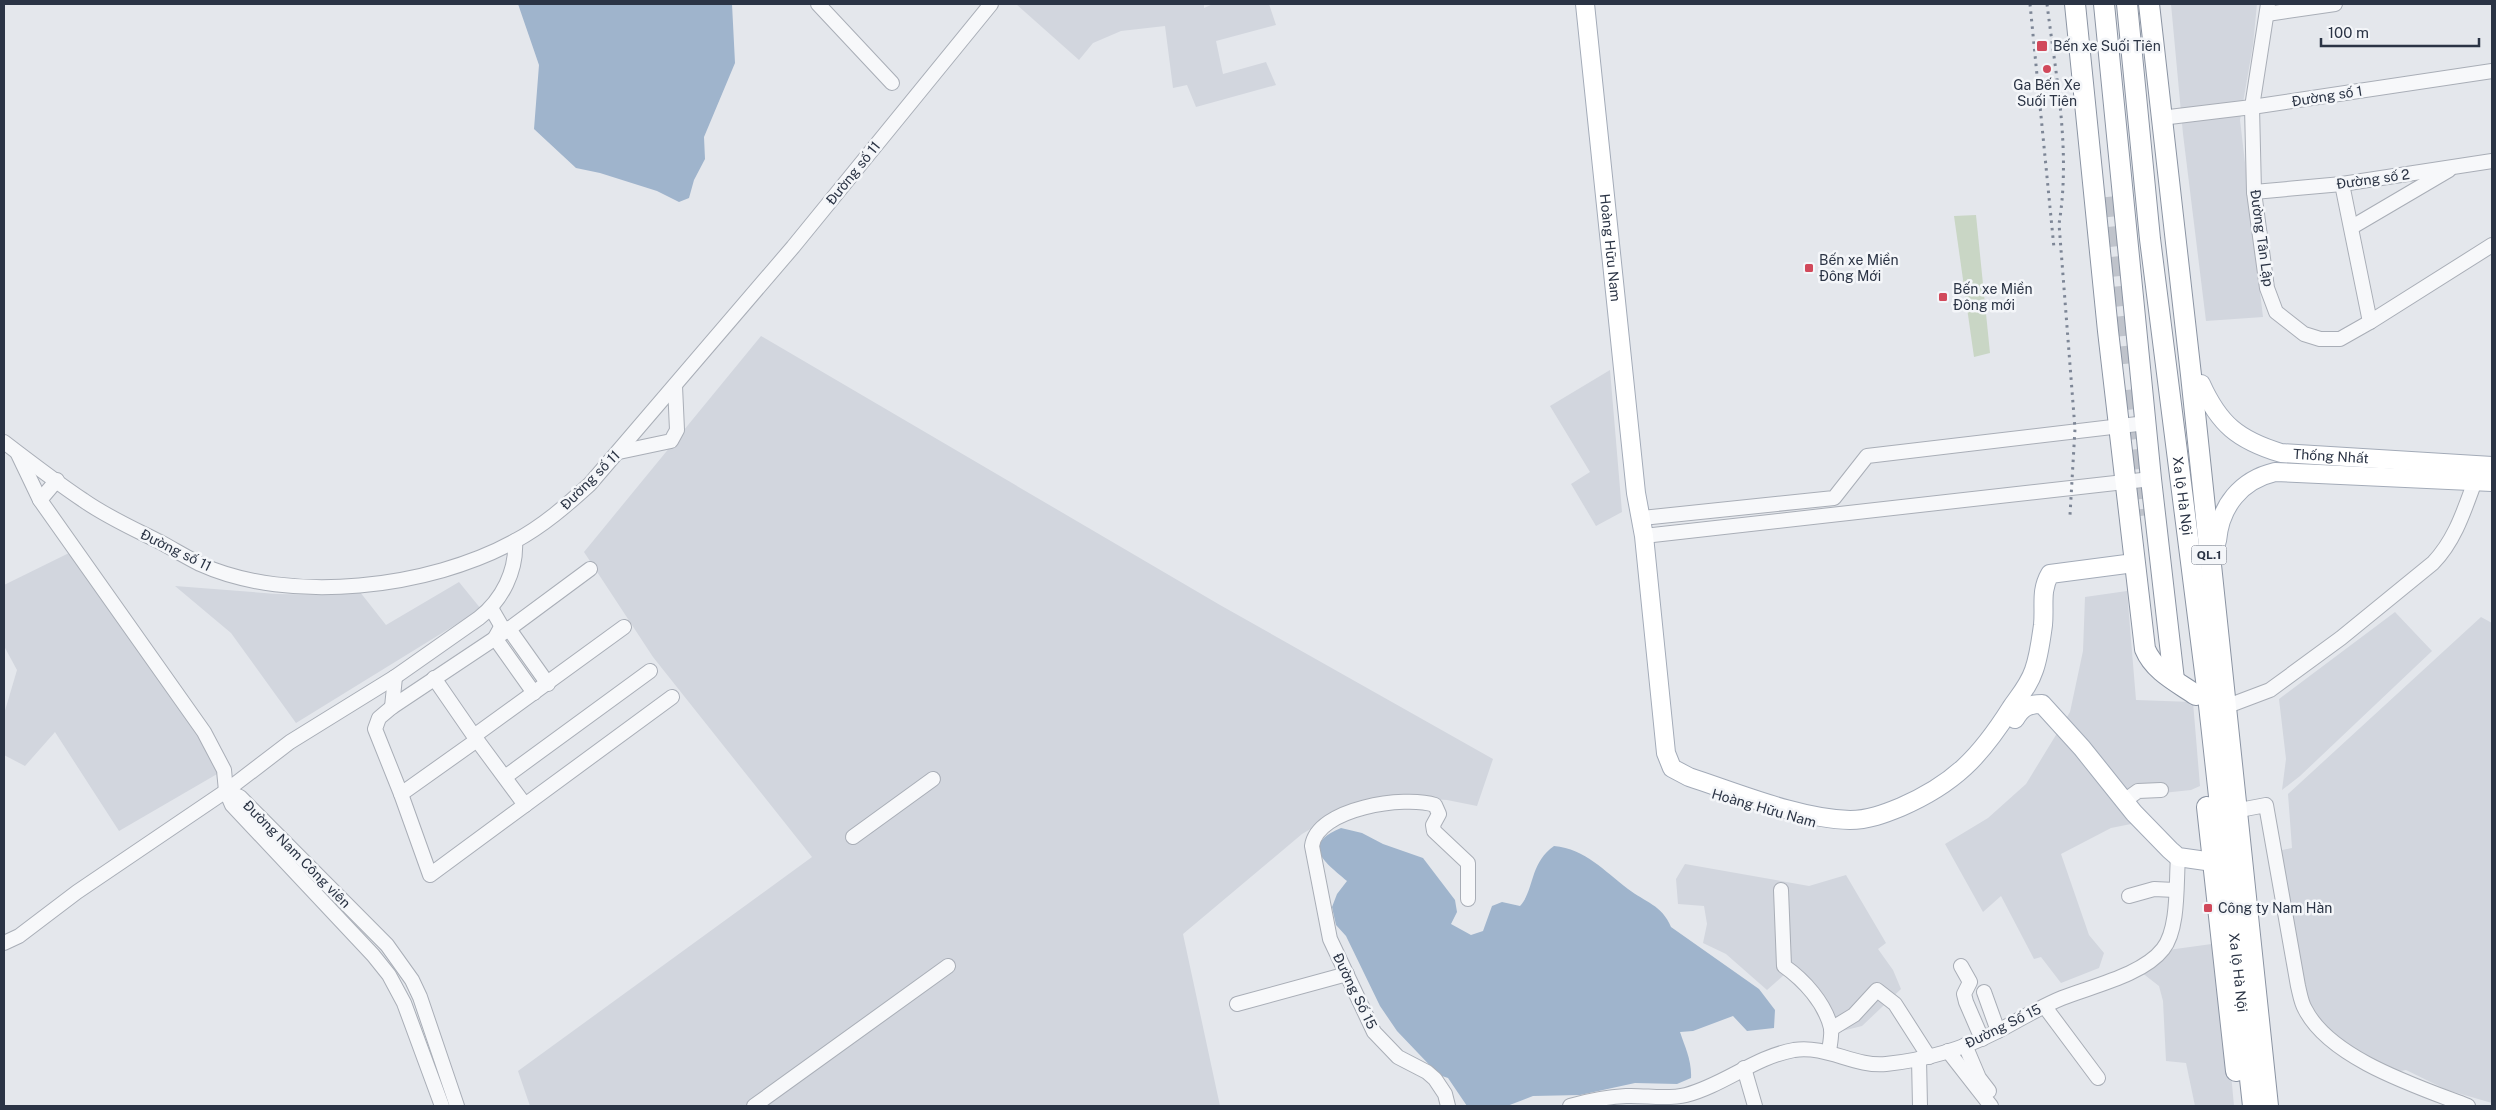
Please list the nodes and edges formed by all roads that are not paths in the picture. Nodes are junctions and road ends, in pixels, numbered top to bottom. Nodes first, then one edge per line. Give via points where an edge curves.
1 (818, 4) edge
2 (992, 4) edge
3 (1585, 4) edge
4 (2075, 4) edge
5 (2086, 4) edge
6 (2104, 4) edge
7 (2127, 4) edge
8 (2149, 4) edge
9 (2161, 4) edge
10 (2335, 4) edge
11 (2267, 9) edge
12 (2492, 71) edge
13 (892, 83) dead end
14 (2252, 107) junction
15 (2167, 117) junction
16 (2492, 161) edge
17 (2454, 167) junction
18 (2342, 184) junction
19 (2254, 192) junction
20 (2107, 197) tunnel mouth
21 (2352, 227) junction
22 (2492, 245) edge
23 (2184, 273) junction
24 (2370, 322) junction
25 (2124, 364) tunnel mouth
26 (2201, 384) junction
27 (675, 386) junction
28 (2126, 390) tunnel mouth
29 (2146, 423) junction
30 (2119, 426) junction
31 (4, 442) edge
32 (16, 451) junction
33 (619, 452) junction
34 (2204, 457) junction
35 (2294, 463) junction
36 (2492, 466) edge
37 (2151, 479) junction
38 (56, 480) junction
39 (2125, 481) junction
40 (2484, 482) edge
41 (1636, 493) junction
42 (40, 500) junction
43 (2140, 516) tunnel mouth
44 (1643, 527) junction
45 (515, 541) junction
46 (2217, 541) junction
47 (2134, 563) junction
48 (590, 569) dead end
49 (492, 608) junction
50 (624, 627) dead end
51 (502, 631) junction
52 (2157, 668) junction
53 (650, 671) dead end
54 (395, 677) junction
55 (434, 678) junction
56 (2174, 680) junction
57 (548, 684) junction
58 (534, 693) junction
59 (2202, 695) junction
60 (672, 697) dead end
61 (2230, 705) junction
62 (392, 707) junction
63 (476, 738) junction
64 (504, 777) junction
65 (933, 780) dead end
66 (2161, 790) dead end
67 (226, 791) junction
68 (401, 794) junction
69 (2124, 801) junction
70 (525, 805) junction
71 (2241, 810) junction
72 (267, 834) junction
73 (853, 837) dead end
74 (2178, 857) junction
75 (2220, 862) junction
76 (1781, 890) dead end
77 (2175, 890) junction
78 (2129, 896) dead end
79 (1468, 899) dead end
80 (2226, 916) junction
81 (4, 943) edge
82 (948, 966) dead end
83 (1961, 966) dead end
84 (1346, 974) junction
85 (1984, 992) dead end
86 (1237, 1004) dead end
87 (2045, 1007) junction
88 (1831, 1029) junction
89 (1998, 1031) junction
90 (1982, 1039) junction
91 (1965, 1046) junction
92 (1829, 1051) junction
93 (1948, 1051) junction
94 (1924, 1058) junction
95 (1744, 1068) junction
96 (2098, 1078) dead end
97 (1991, 1100) edge
98 (442, 1106) edge
99 (458, 1106) edge
100 (754, 1106) edge
101 (1448, 1106) edge
102 (1570, 1106) edge
103 (1755, 1106) edge
104 (1920, 1106) edge
105 (2239, 1106) edge
106 (2253, 1106) edge
107 (2268, 1106) edge
108 (2277, 1106) edge
109 (2468, 1106) edge

1 - 13 street
2 - 27 street, Đường số 11
3 - 41 main road, Hoàng Hữu Nam
4 - 30 highway
5 - 20 highway
6 - 29 highway
7 - 59 highway, Xa lộ Hà Nội / QL.1
8 - 15 highway, Xa lộ Hà Nội / QL.1
9 - 15 highway, Xa lộ Hà Nội / QL.1
10 - 11 street
11 - 14 street, Đường Tân Lập
12 - 14 street, Đường số 1
14 - 15 street, Đường số 1
14 - 19 street, Đường Tân Lập
15 - 23 highway, Xa lộ Hà Nội / QL.1
16 - 17 street, Đường số 2
17 - 18 street, Đường số 2
17 - 21 street
18 - 19 street, Đường số 2
18 - 21 street
19 - 24 street, Đường Tân Lập via 2267,288 2276,312 2304,334 2320,339 2340,338
21 - 24 street
22 - 24 street, Đường Tân Lập
23 - 26 highway, Xa lộ Hà Nội / QL.1
23 - 34 highway, Xa lộ Hà Nội / QL.1
25 - 28 highway
26 - 34 highway, Xa lộ Hà Nội / QL.1
26 - 35 main road, Thống Nhất via 2218,416 2235,433
27 - 33 street, Đường số 11
27 - 33 street via 678,430 671,441
29 - 30 street
29 - 37 highway
30 - 39 highway
30 - 44 street via 1867,456 1834,498
31 - 32 street, Đường số 11
32 - 38 street, Đường số 11
32 - 42 street
33 - 45 street, Đường số 11 via 564,508
34 - 46 highway, Xa lộ Hà Nội / QL.1
34 - 61 highway, Xa lộ Hà Nội / QL.1
35 - 36 main road, Thống Nhất
35 - 40 main road, Thống Nhất
35 - 46 main road, Thống Nhất via 2241,488 2223,512
37 - 39 street
37 - 56 highway
38 - 42 street
38 - 45 street, Đường số 11 via 85,501 200,564 276,584 340,587 419,576 474,560
39 - 44 street
39 - 47 highway
40 - 61 street via 2444,551 2433,563 2341,638 2270,690
41 - 44 main road, Hoàng Hữu Nam
41 - 69 main road, Hoàng Hữu Nam via 1634,519 1659,754 1667,774 1676,780 1800,821 1850,827 1878,824 1911,811 1953,788 1994,749 2020,711 2030,704 2042,704
42 - 67 street via 204,732 224,770
43 - 52 highway
44 - 47 main road, Hoàng Hữu Nam via 1666,753 1672,768 1680,774 1801,812 1852,820 1877,817 1924,797 1948,782 1987,744 2025,692 2035,669 2043,624 2043,586 2050,574
45 - 49 street via 514,565
46 - 61 highway, Xa lộ Hà Nội / QL.1
47 - 52 highway via 2144,649
48 - 51 street
49 - 51 street
49 - 54 street
50 - 57 street
51 - 55 street
51 - 57 street
51 - 58 street
52 - 56 highway
53 - 64 street
54 - 62 street
54 - 67 street via 290,742
55 - 62 street
55 - 63 street
56 - 59 highway
57 - 58 street
58 - 63 street
59 - 75 highway, Xa lộ Hà Nội / QL.1
60 - 70 street
61 - 71 highway, Xa lộ Hà Nội / QL.1
62 - 68 street via 379,718 374,729
63 - 64 street
63 - 68 street
64 - 70 street
65 - 73 street
66 - 69 street via 2138,791
67 - 72 street, Đường Nam Công viên via 240,797
67 - 81 street
68 - 70 street via 430,875
69 - 74 main road, Hoàng Hữu Nam
71 - 107 highway, Xa lộ Hà Nội / QL.1
71 - 108 highway, Xa lộ Hà Nội / QL.1
71 - 109 street via 2266,805 2298,986 2312,1018 2339,1045 2369,1064
72 - 98 street, Đường Nam Công viên via 373,955 397,988
72 - 99 street, Đường Nam Công viên via 387,945 412,980
74 - 75 main road
74 - 77 street, Đường Số 15
75 - 80 highway, Xa lộ Hà Nội / QL.1
76 - 88 street via 1784,966 1805,984 1818,1001
77 - 78 street via 2154,889
77 - 87 street, Đường Số 15 via 2173,925 2159,955 2133,971
79 - 84 street, Đường Số 15 via 1468,863 1434,831 1438,809 1429,803 1405,802 1366,807 1324,825 1316,832 1312,846 1330,939
80 - 105 highway, Xa lộ Hà Nội / QL.1
80 - 106 highway, Xa lộ Hà Nội / QL.1
82 - 100 street
83 - 90 street via 1970,982 1964,994 1966,1002
84 - 86 street
84 - 101 street, Đường Số 15 via 1374,1032 1393,1053 1435,1079 1445,1094
85 - 89 street
87 - 89 street, Đường Số 15
87 - 96 street
88 - 92 street
88 - 94 street via 1854,1015 1877,990 1896,1004
89 - 90 street, Đường Số 15
90 - 91 street, Đường Số 15
91 - 93 street, Đường Số 15
91 - 97 street
92 - 94 street, Đường Số 15 via 1867,1063
92 - 95 street, Đường Số 15 via 1794,1050
93 - 94 street, Đường Số 15
93 - 97 street
94 - 104 street
95 - 102 street, Đường Số 15 via 1684,1096 1625,1096
95 - 103 street

